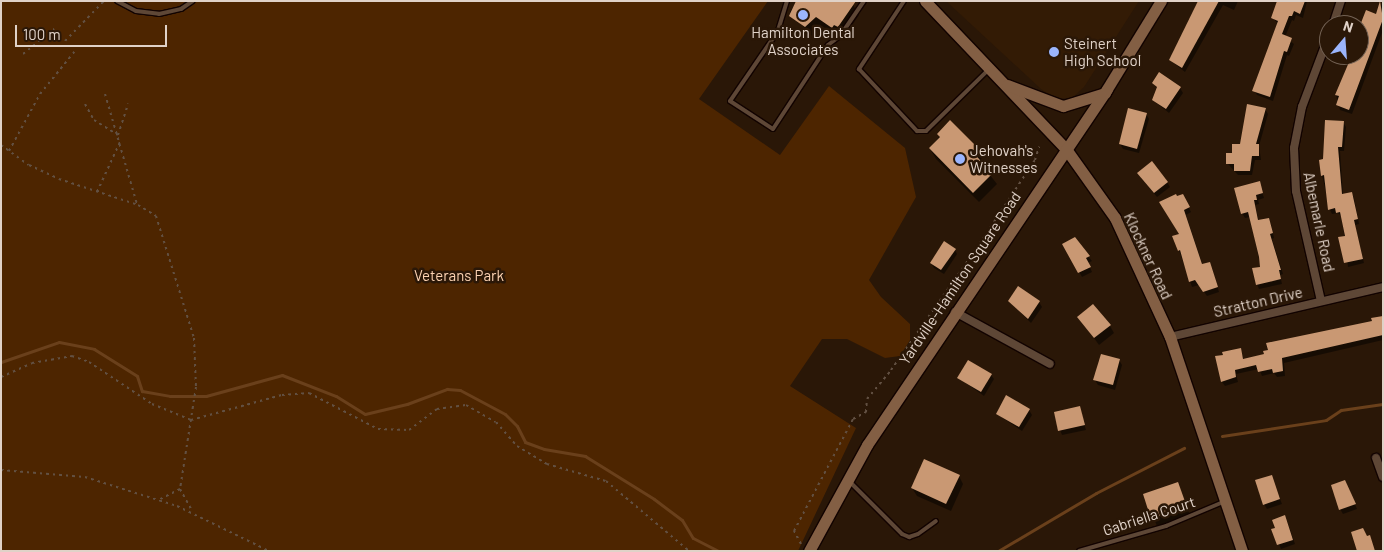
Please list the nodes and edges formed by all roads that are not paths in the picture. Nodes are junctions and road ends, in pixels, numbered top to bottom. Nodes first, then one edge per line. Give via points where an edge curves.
1 (116, 1) edge
2 (193, 1) edge
3 (787, 1) edge
4 (864, 1) edge
5 (904, 1) edge
6 (925, 1) edge
7 (1161, 1) edge
8 (1341, 1) edge
9 (1336, 15) edge
10 (1319, 61) edge
11 (989, 69) junction
12 (1002, 83) junction
13 (1105, 93) junction
14 (1066, 149) junction
15 (1383, 287) edge
16 (1322, 301) junction
17 (955, 312) junction
18 (1170, 337) junction
19 (1050, 364) dead end
20 (1376, 458) dead end
21 (1383, 477) edge
22 (846, 479) junction
23 (1225, 501) junction
24 (936, 520) dead end
25 (810, 549) edge
26 (1079, 551) edge
27 (1242, 551) edge

1 - 2 lane via 136,11 159,14 181,9
3 - 4 lane via 778,31 730,101 773,130 828,46 840,36
5 - 11 lane via 859,69 917,131 926,131
6 - 11 street, Klockner Road
7 - 13 street, Yardville-Hamilton Square Road
8 - 9 street
10 - 16 street, Albemarle Road via 1302,107 1294,148 1296,191
11 - 12 street, Klockner Road
12 - 13 street via 1040,100 1063,106
12 - 14 street, Klockner Road
13 - 14 street, Yardville-Hamilton Square Road
14 - 17 street, Yardville-Hamilton Square Road
14 - 18 street, Klockner Road via 1115,218
15 - 16 street, Stratton Drive
16 - 18 street, Stratton Drive
17 - 19 street
17 - 22 street, Yardville-Hamilton Square Road
18 - 23 street, Klockner Road
20 - 21 street
22 - 24 lane via 872,501 902,534 909,537 918,534
22 - 25 street, Yardville-Hamilton Square Road
23 - 26 lane, Gabriella Court via 1166,526
23 - 27 street, Klockner Road

